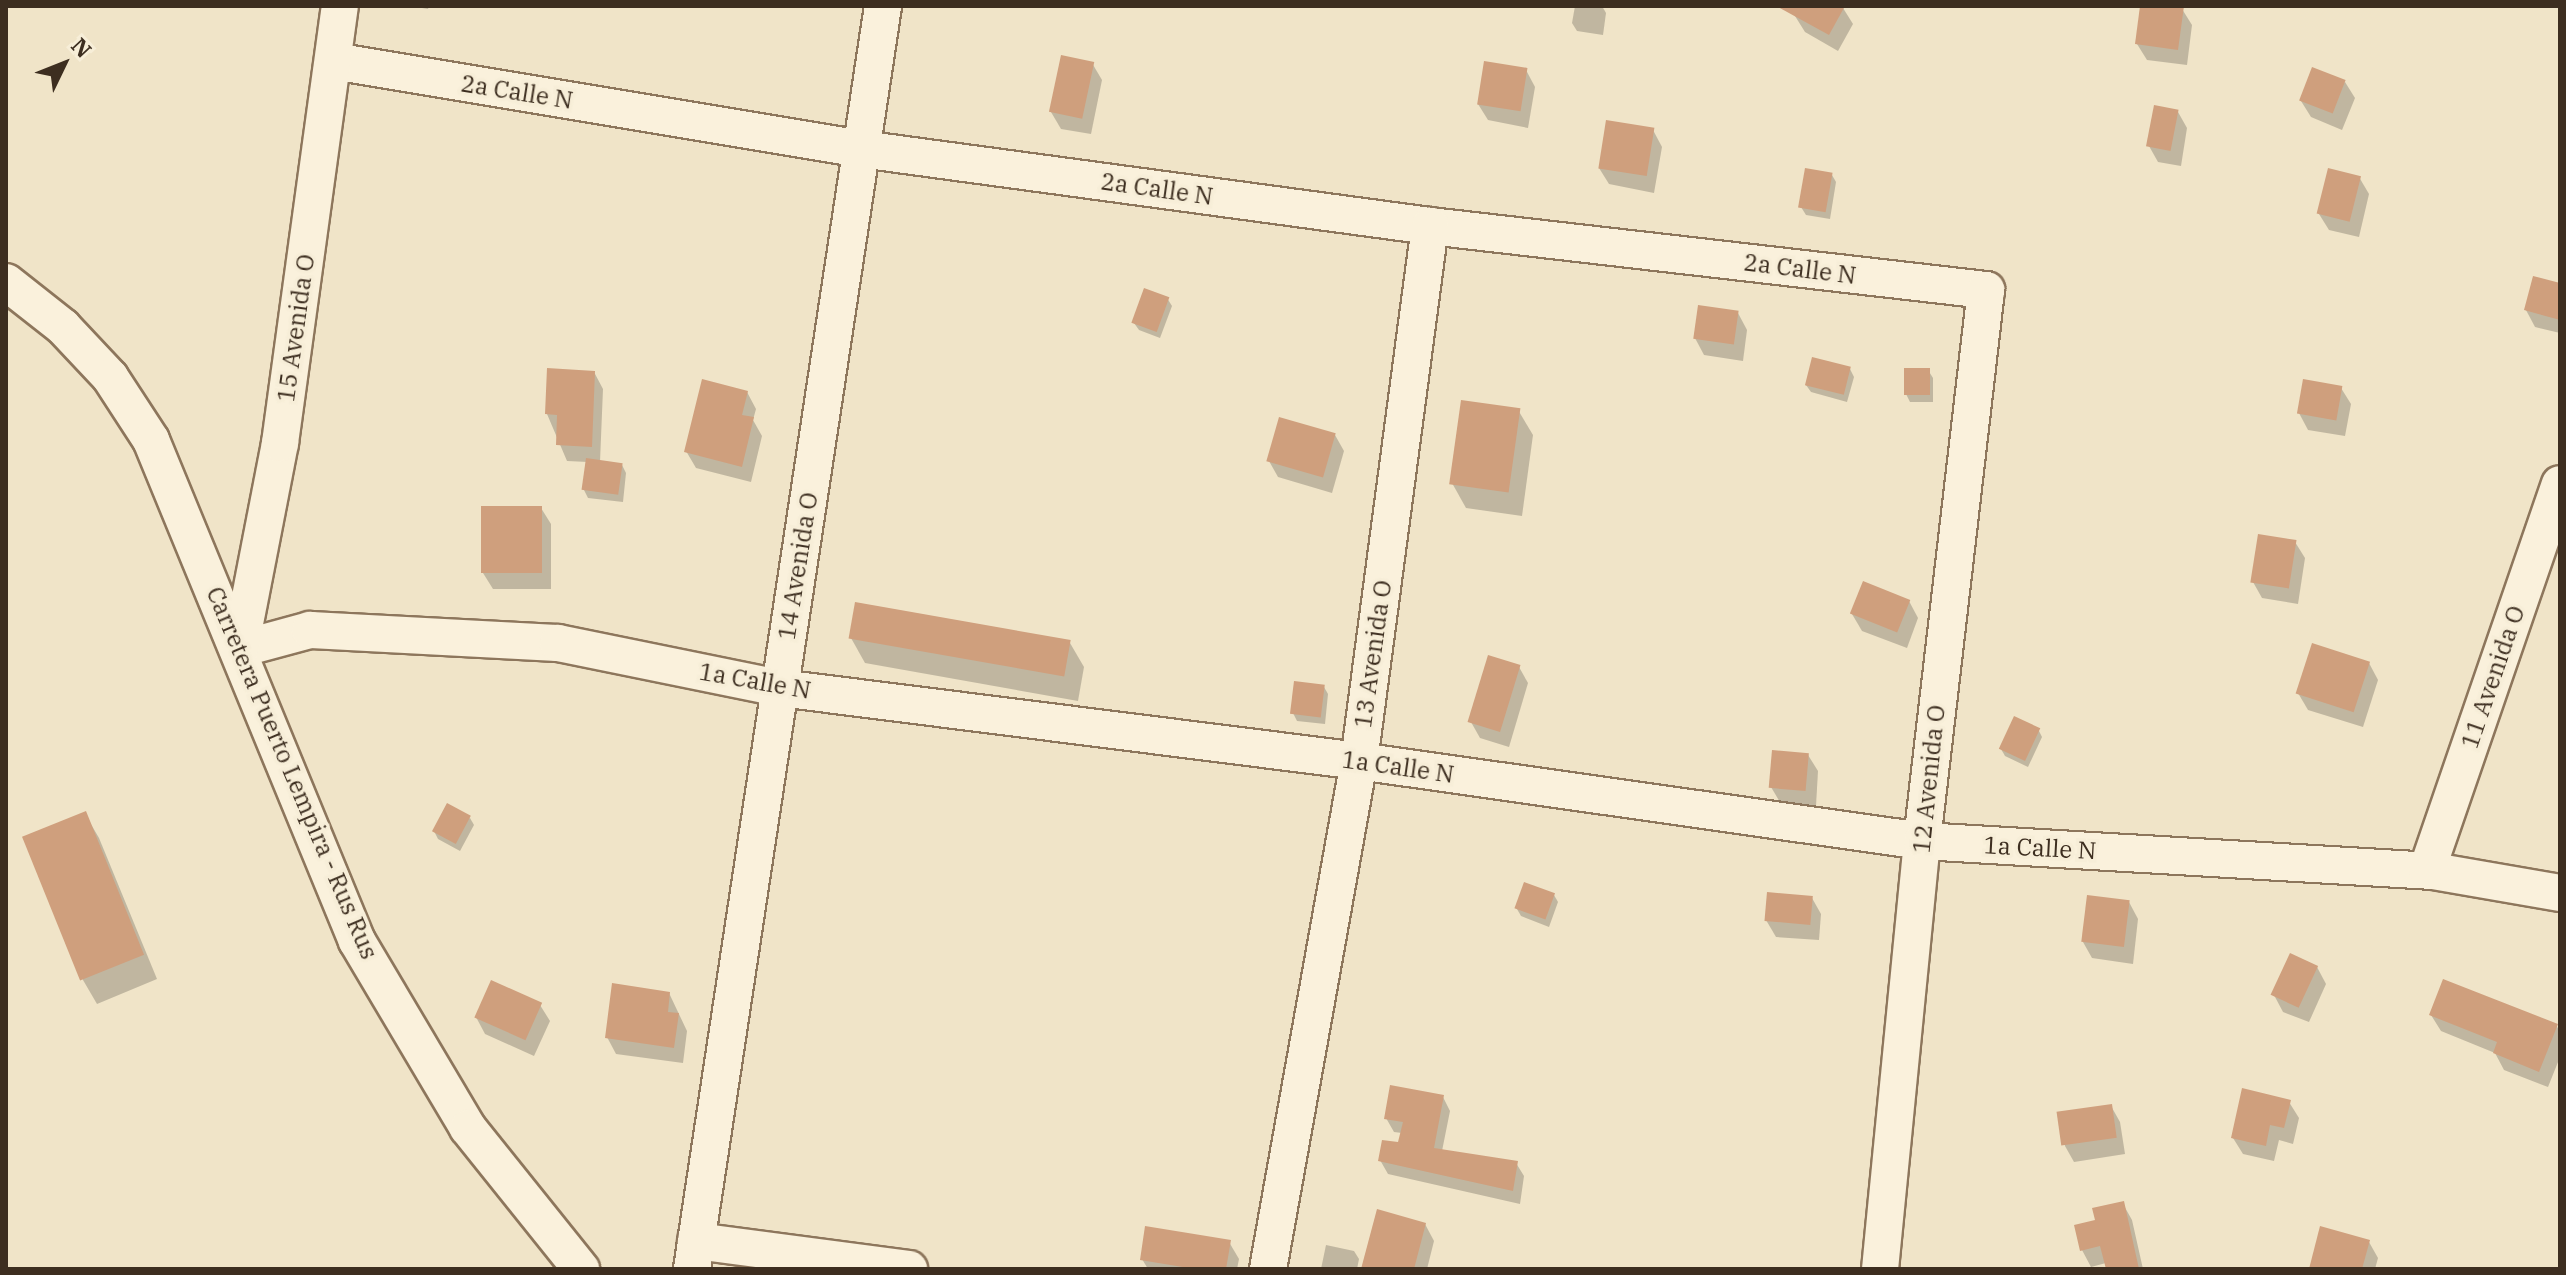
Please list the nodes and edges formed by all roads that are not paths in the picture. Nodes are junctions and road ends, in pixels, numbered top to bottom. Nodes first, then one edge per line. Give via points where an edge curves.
1 (340, 6) edge
2 (883, 6) edge
3 (333, 61) junction
4 (861, 149) junction
5 (1430, 226) junction
6 (6, 282) edge
7 (1986, 290) joint
8 (2560, 484) edge
9 (240, 649) junction
10 (780, 688) junction
11 (1359, 761) junction
12 (1922, 841) junction
13 (2427, 870) junction
14 (2560, 893) edge
15 (694, 1255) edge
16 (581, 1269) edge
17 (909, 1269) edge
18 (1268, 1269) edge
19 (1880, 1269) edge

1 - 3 street, 15 Avenida O
2 - 4 street, 14 Avenida O
3 - 4 street, 2a Calle N
3 - 9 street, 15 Avenida O via 280,443
4 - 5 street, 2a Calle N
4 - 10 street, 14 Avenida O
5 - 7 street, 2a Calle N
5 - 11 street, 13 Avenida O
6 - 9 street, Carretera Puerto Lempira - Rus Rus via 63,327 110,377 151,440
7 - 12 street, 12 Avenida O
8 - 13 street, 11 Avenida O
9 - 10 street, 1a Calle N via 310,630 558,643
9 - 16 street, Carretera Puerto Lempira - Rus Rus via 357,941 468,1128
10 - 11 street, 1a Calle N
10 - 15 street, 14 Avenida O
11 - 12 street, 1a Calle N
11 - 18 street, 13 Avenida O
12 - 13 street, 1a Calle N
12 - 19 street, 12 Avenida O
13 - 14 street, 1a Calle N
15 - 17 street

